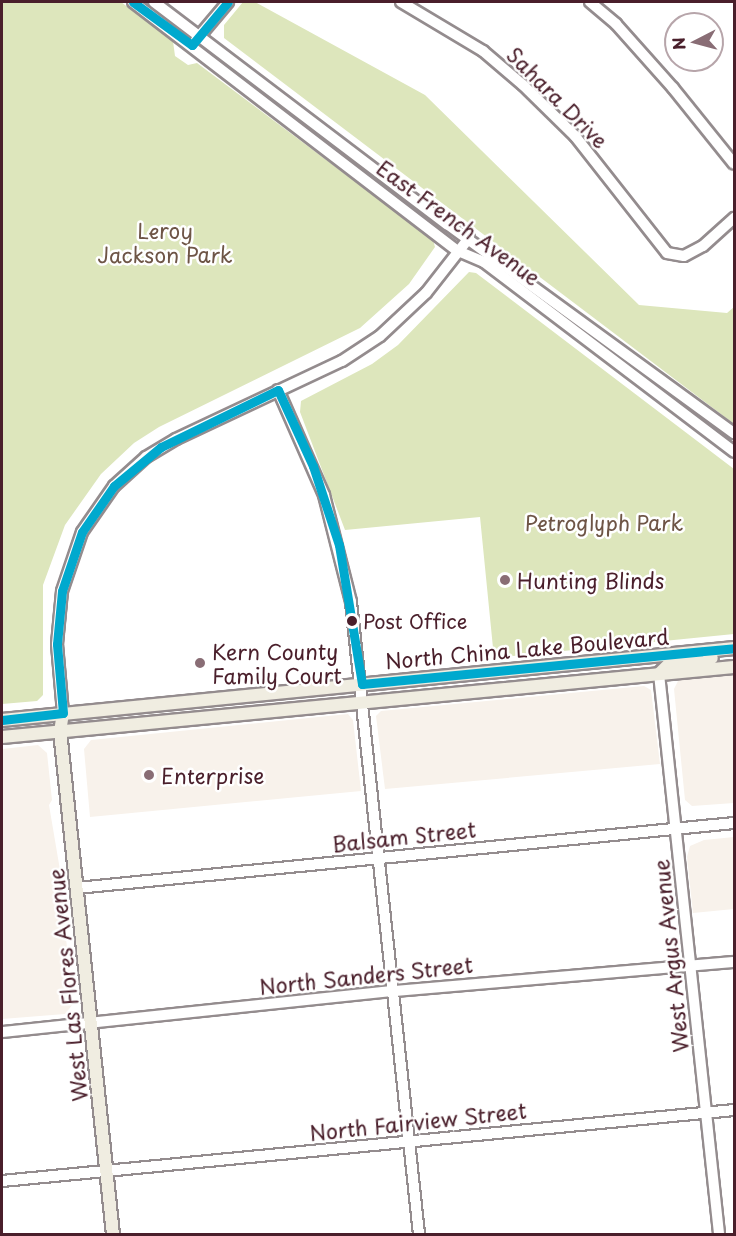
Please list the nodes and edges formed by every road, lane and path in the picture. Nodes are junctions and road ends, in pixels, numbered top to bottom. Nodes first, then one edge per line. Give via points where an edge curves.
1 (134, 2) edge
2 (154, 2) edge
3 (228, 2) edge
4 (401, 2) edge
5 (590, 2) edge
6 (196, 40) junction
7 (735, 164) edge
8 (735, 218) edge
9 (469, 238) junction
10 (458, 251) junction
11 (278, 390) junction
12 (735, 433) edge
13 (735, 452) edge
14 (735, 648) edge
15 (735, 655) edge
16 (735, 667) edge
17 (659, 674) junction
18 (362, 684) junction
19 (364, 702) junction
20 (63, 713) junction
21 (2, 720) edge
22 (60, 731) junction
23 (2, 737) edge
24 (735, 823) edge
25 (676, 829) junction
26 (380, 857) junction
27 (76, 888) junction
28 (735, 962) edge
29 (690, 964) junction
30 (394, 991) junction
31 (90, 1023) junction
32 (2, 1032) edge
33 (735, 1110) edge
34 (705, 1113) junction
35 (409, 1142) junction
36 (106, 1171) junction
37 (2, 1181) edge
38 (113, 1234) edge
39 (419, 1234) edge
40 (719, 1234) edge

1 - 6 street, East French Avenue via 174,33
2 - 6 street, East French Avenue
3 - 6 street
4 - 8 street, Sahara Drive via 483,51 523,85 575,136 672,256 684,256 703,246
5 - 7 street via 623,32
6 - 9 street, East French Avenue
6 - 10 street, East French Avenue
9 - 10 street
9 - 12 street, East French Avenue
10 - 11 street via 426,293 380,336 342,361
10 - 13 street, East French Avenue via 484,262
11 - 18 street via 313,466 339,544
11 - 20 street via 161,447 129,471 99,505 76,546 59,608
14 - 18 main road, North China Lake Boulevard
15 - 17 main road via 670,663
16 - 17 main road, North China Lake Boulevard
17 - 19 main road, North China Lake Boulevard
17 - 25 street, West Argus Avenue
18 - 19 street
18 - 20 main road, North China Lake Boulevard
19 - 22 main road, North China Lake Boulevard
19 - 26 street
20 - 21 main road, North China Lake Boulevard
20 - 22 main road, West Las Flores Avenue
22 - 23 main road, North China Lake Boulevard
22 - 27 main road, West Las Flores Avenue
24 - 25 street, Balsam Street
25 - 26 street, Balsam Street
25 - 29 street, West Argus Avenue
26 - 27 street, Balsam Street
26 - 30 street
27 - 31 main road, West Las Flores Avenue
28 - 29 street, North Sanders Street
29 - 30 street, North Sanders Street
29 - 34 street, West Argus Avenue
30 - 31 street, North Sanders Street
30 - 35 street
31 - 32 street, North Sanders Street
31 - 36 main road, West Las Flores Avenue
33 - 34 street, North Fairview Street
34 - 35 street, North Fairview Street
34 - 40 street, West Argus Avenue
35 - 36 street, North Fairview Street
35 - 39 street
36 - 37 street, North Fairview Street
36 - 38 main road, West Las Flores Avenue

